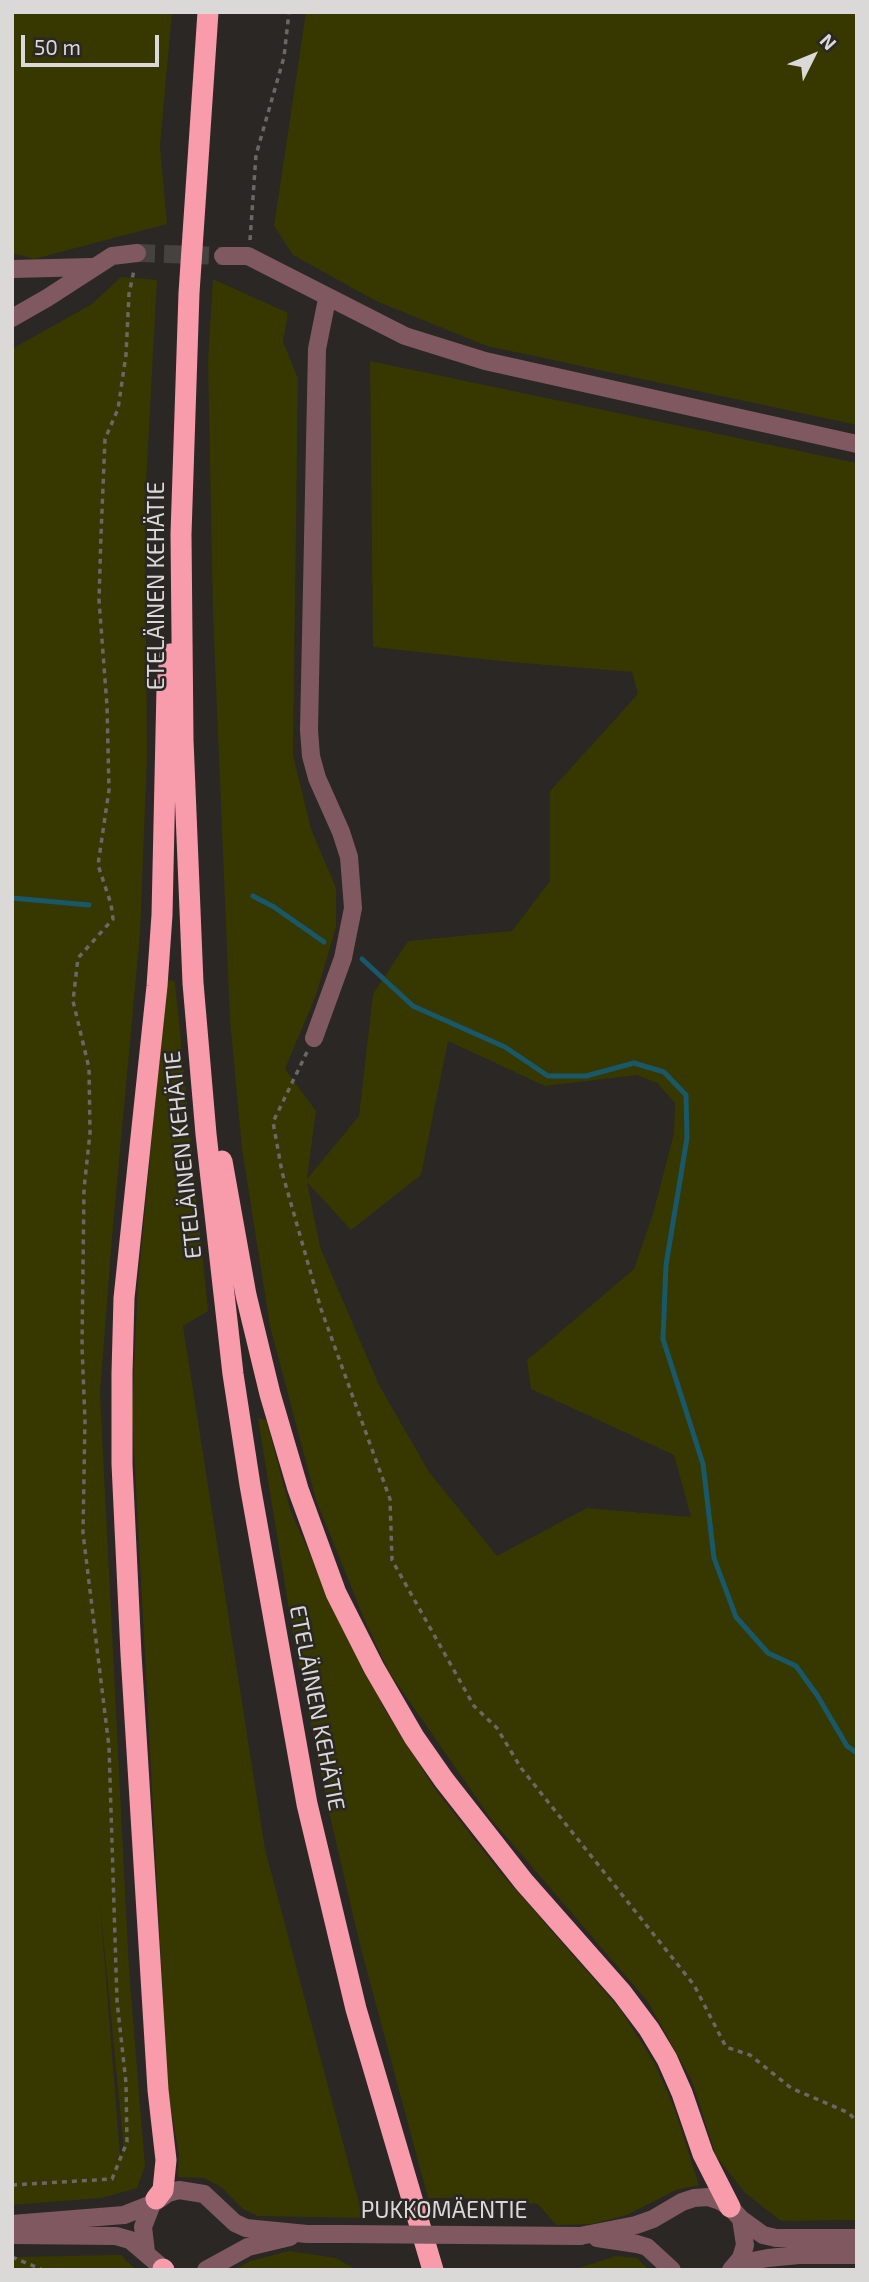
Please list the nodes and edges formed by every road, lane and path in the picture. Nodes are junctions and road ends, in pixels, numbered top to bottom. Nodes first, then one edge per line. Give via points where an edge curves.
1 (208, 12) edge
2 (289, 12) edge
3 (137, 253) joint
4 (223, 256) tunnel mouth
5 (248, 256) junction
6 (92, 267) junction
7 (12, 269) edge
8 (327, 299) junction
9 (12, 318) edge
10 (857, 444) edge
11 (181, 534) junction
12 (193, 983) junction
13 (314, 1038) joint
14 (857, 2122) edge
15 (12, 2185) edge
16 (154, 2201) junction
17 (736, 2213) junction
18 (12, 2224) edge
19 (307, 2234) junction
20 (12, 2235) edge
21 (580, 2236) junction
22 (857, 2238) edge
23 (146, 2252) junction
24 (857, 2255) edge
25 (12, 2257) edge
26 (164, 2269) edge
27 (732, 2269) edge
28 (43, 2270) edge
29 (206, 2270) edge
30 (433, 2270) edge
31 (672, 2270) edge

1 - 11 highway, ETELÄINEN KEHÄTIE via 189,293
2 - 5 path via 284,57 256,155
3 - 6 street via 112,256
3 - 15 path via 118,409 105,439 100,535 109,790 98,865 113,919 78,958 73,1001 89,1068 83,1533 109,1747 117,2001 127,2143 112,2179
4 - 5 street
5 - 8 street
6 - 7 street
6 - 9 street
8 - 10 street via 405,336 485,361
8 - 13 street via 317,349 309,730 317,778 349,857 353,908 343,958
11 - 12 highway, ETELÄINEN KEHÄTIE via 183,740
11 - 16 highway via 167,688 162,915 124,1298 122,1373 131,1654 166,2160 163,2190
12 - 17 highway via 246,1294 298,1489 337,1592 374,1668 444,1780 649,2029 682,2093 703,2154
12 - 30 highway, ETELÄINEN KEHÄTIE via 233,1374 307,1804 380,2098
13 - 14 path via 273,1122 282,1172 321,1309 390,1499 392,1560 474,1706 497,1728 521,1768 694,1985 726,2048 750,2055 791,2088 849,2113
16 - 18 street, PUKKOMÄENTIE via 140,2210 106,2217
16 - 19 street, PUKKOMÄENTIE via 179,2190 192,2191 204,2194 246,2228
16 - 23 street via 143,2227
17 - 21 street, PUKKOMÄENTIE via 720,2201 694,2198 636,2225
17 - 22 street, PUKKOMÄENTIE via 762,2235 776,2238
17 - 27 street via 745,2245
19 - 21 street, PUKKOMÄENTIE, bridge
19 - 29 street, PUKKOMÄENTIE via 248,2247
20 - 23 street via 116,2236
21 - 31 street, PUKKOMÄENTIE via 637,2244 654,2252
23 - 26 street
24 - 27 street via 768,2258
25 - 28 path

